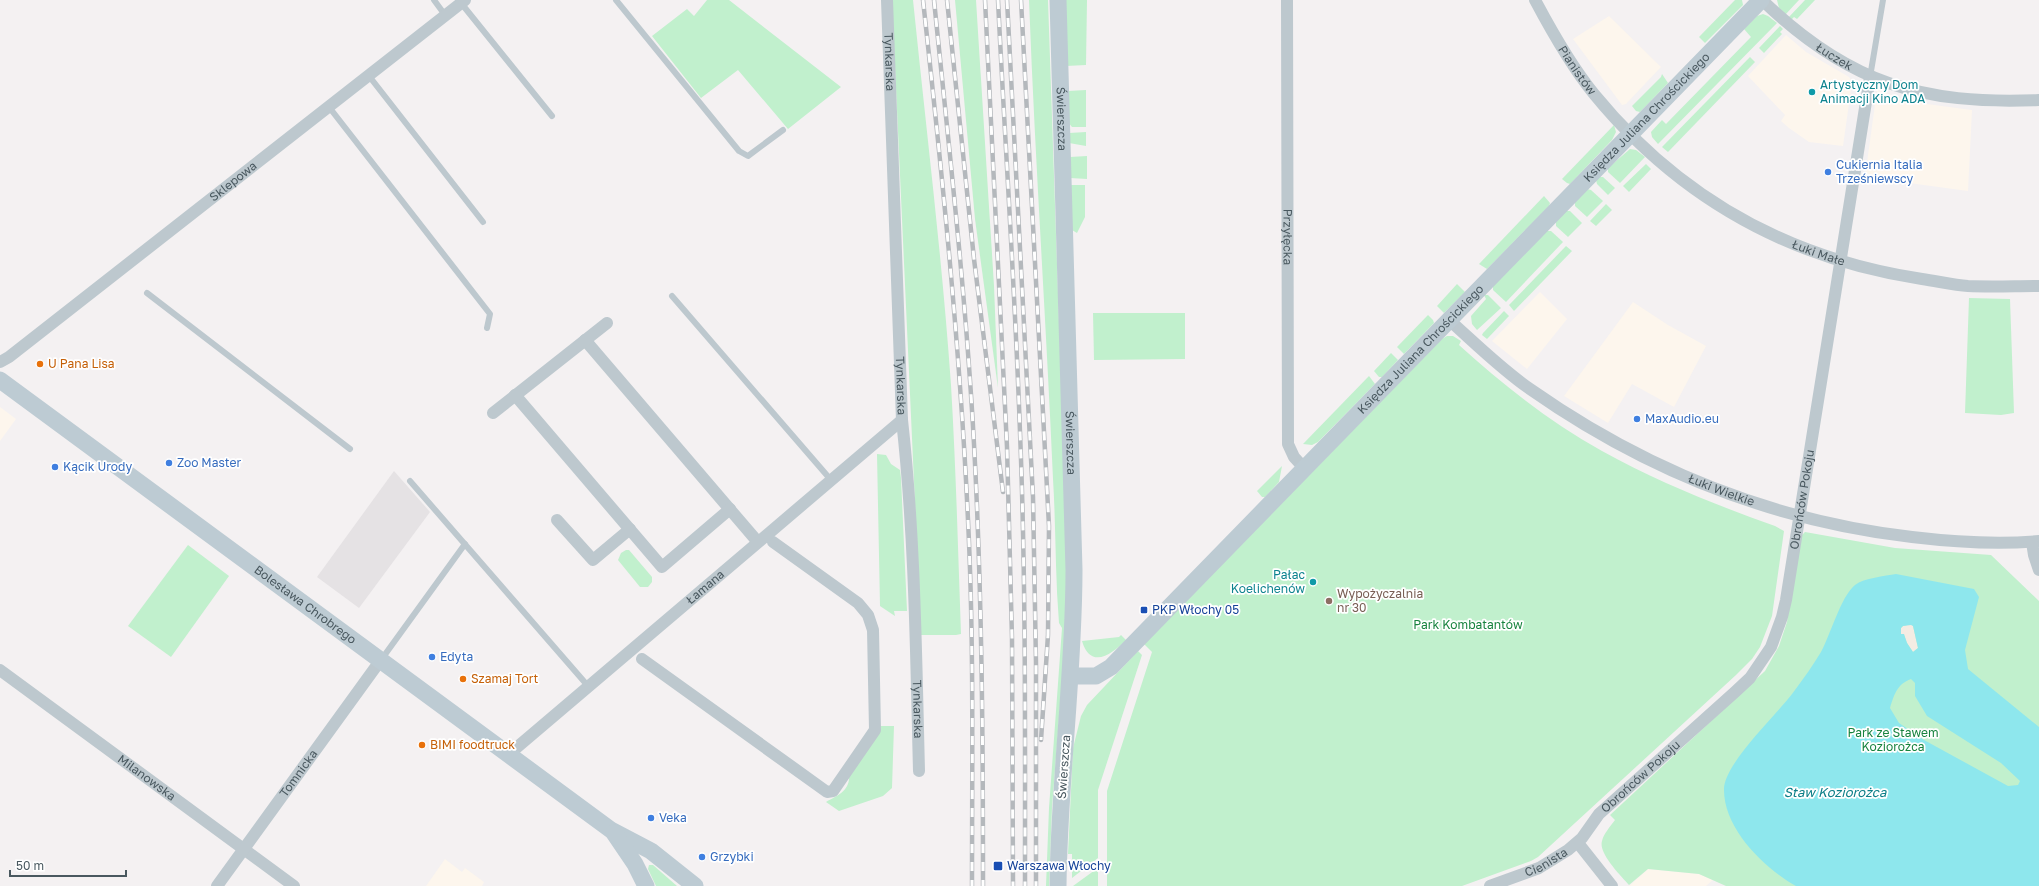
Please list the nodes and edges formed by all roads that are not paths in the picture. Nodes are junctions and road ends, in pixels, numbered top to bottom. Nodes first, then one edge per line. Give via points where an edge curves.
1 (434, 0) edge
2 (616, 0) edge
3 (887, 0) edge
4 (1058, 0) edge
5 (1287, 0) edge
6 (1535, 0) edge
7 (1761, 0) edge
8 (1883, 0) edge
9 (463, 2) edge
10 (445, 16) junction
11 (368, 76) junction
12 (1870, 77) junction
13 (2039, 100) edge
14 (329, 107) junction
15 (552, 116) dead end
16 (783, 130) dead end
17 (1630, 133) junction
18 (483, 222) dead end
19 (1840, 262) junction
20 (2039, 286) edge
21 (147, 293) dead end
22 (672, 296) dead end
23 (1448, 319) junction
24 (607, 323) dead end
25 (487, 328) dead end
26 (585, 340) junction
27 (0, 362) edge
28 (0, 380) edge
29 (515, 395) junction
30 (493, 413) dead end
31 (902, 420) junction
32 (350, 449) dead end
33 (1304, 468) junction
34 (831, 480) junction
35 (410, 481) dead end
36 (730, 509) junction
37 (1799, 517) junction
38 (557, 520) dead end
39 (630, 529) junction
40 (765, 540) junction
41 (2036, 541) edge
42 (465, 544) junction
43 (2039, 570) edge
44 (630, 650) junction
45 (642, 659) joint
46 (380, 661) junction
47 (0, 670) edge
48 (1071, 676) junction
49 (588, 686) junction
50 (508, 754) junction
51 (919, 771) dead end
52 (611, 830) junction
53 (1578, 843) junction
54 (244, 850) junction
55 (217, 886) edge
56 (294, 886) edge
57 (646, 886) edge
58 (696, 886) edge
59 (1058, 886) edge
60 (1490, 886) edge
61 (1612, 886) edge

1 - 10 lane
2 - 16 lane via 739,151 748,156
3 - 31 street, Tynkarska
4 - 48 street, Świerszcza via 1074,570
5 - 33 street, Przyłęcka via 1288,444 1294,457
6 - 17 street, Pianistów via 1554,35 1594,94
7 - 12 street, Łuczek via 1815,47
7 - 17 street, Księdza Juliana Chrościckiego
8 - 12 lane
9 - 10 street, Sklepowa
9 - 15 lane
10 - 11 street, Sklepowa
11 - 14 street, Sklepowa
11 - 18 lane
12 - 13 street, Łuczek via 1914,91 1946,97 1978,101
12 - 19 street, Obrońców Pokoju
14 - 25 lane via 490,314
14 - 27 street, Sklepowa
17 - 19 street, Łuki Małe via 1674,173 1728,211 1785,242
17 - 23 street, Księdza Juliana Chrościckiego
19 - 20 street, Łuki Małe via 1891,274 1967,286
19 - 37 street, Obrońców Pokoju
21 - 32 lane
22 - 34 lane
23 - 33 street, Księdza Juliana Chrościckiego
23 - 37 street, Łuki Wielkie via 1529,388 1603,437 1695,482
24 - 26 street
26 - 29 street
26 - 36 street
28 - 46 street, Bolesława Chrobrego
29 - 30 street
29 - 39 street
31 - 34 street, Łamana
31 - 51 street, Tynkarska via 915,601
33 - 48 street, Księdza Juliana Chrościckiego via 1111,667 1096,676
34 - 40 street, Łamana
35 - 42 lane
36 - 39 street via 662,567
36 - 40 street
37 - 41 street, Łuki Wielkie via 1846,528 1958,542
37 - 53 street, Obrońców Pokoju via 1782,617 1771,647 1761,663 1750,678 1600,814
38 - 39 street via 593,560
40 - 44 street, Łamana
40 - 45 street via 858,603 868,614 873,630 875,730 833,791 827,792
41 - 43 street via 2034,555
42 - 46 lane
42 - 49 lane
44 - 45 lane
44 - 49 street, Łamana
46 - 50 street, Bolesława Chrobrego
46 - 54 street, Tomnicka
47 - 54 street, Milanowska
48 - 59 street, Świerszcza
49 - 50 street, Łamana
50 - 52 street, Bolesława Chrobrego
52 - 57 street, Bolesława Chrobrego via 635,864
52 - 58 street, Bolesława Chrobrego via 651,851
53 - 60 street, Cienista via 1539,868
53 - 61 street
54 - 55 street, Tomnicka
54 - 56 street, Milanowska

